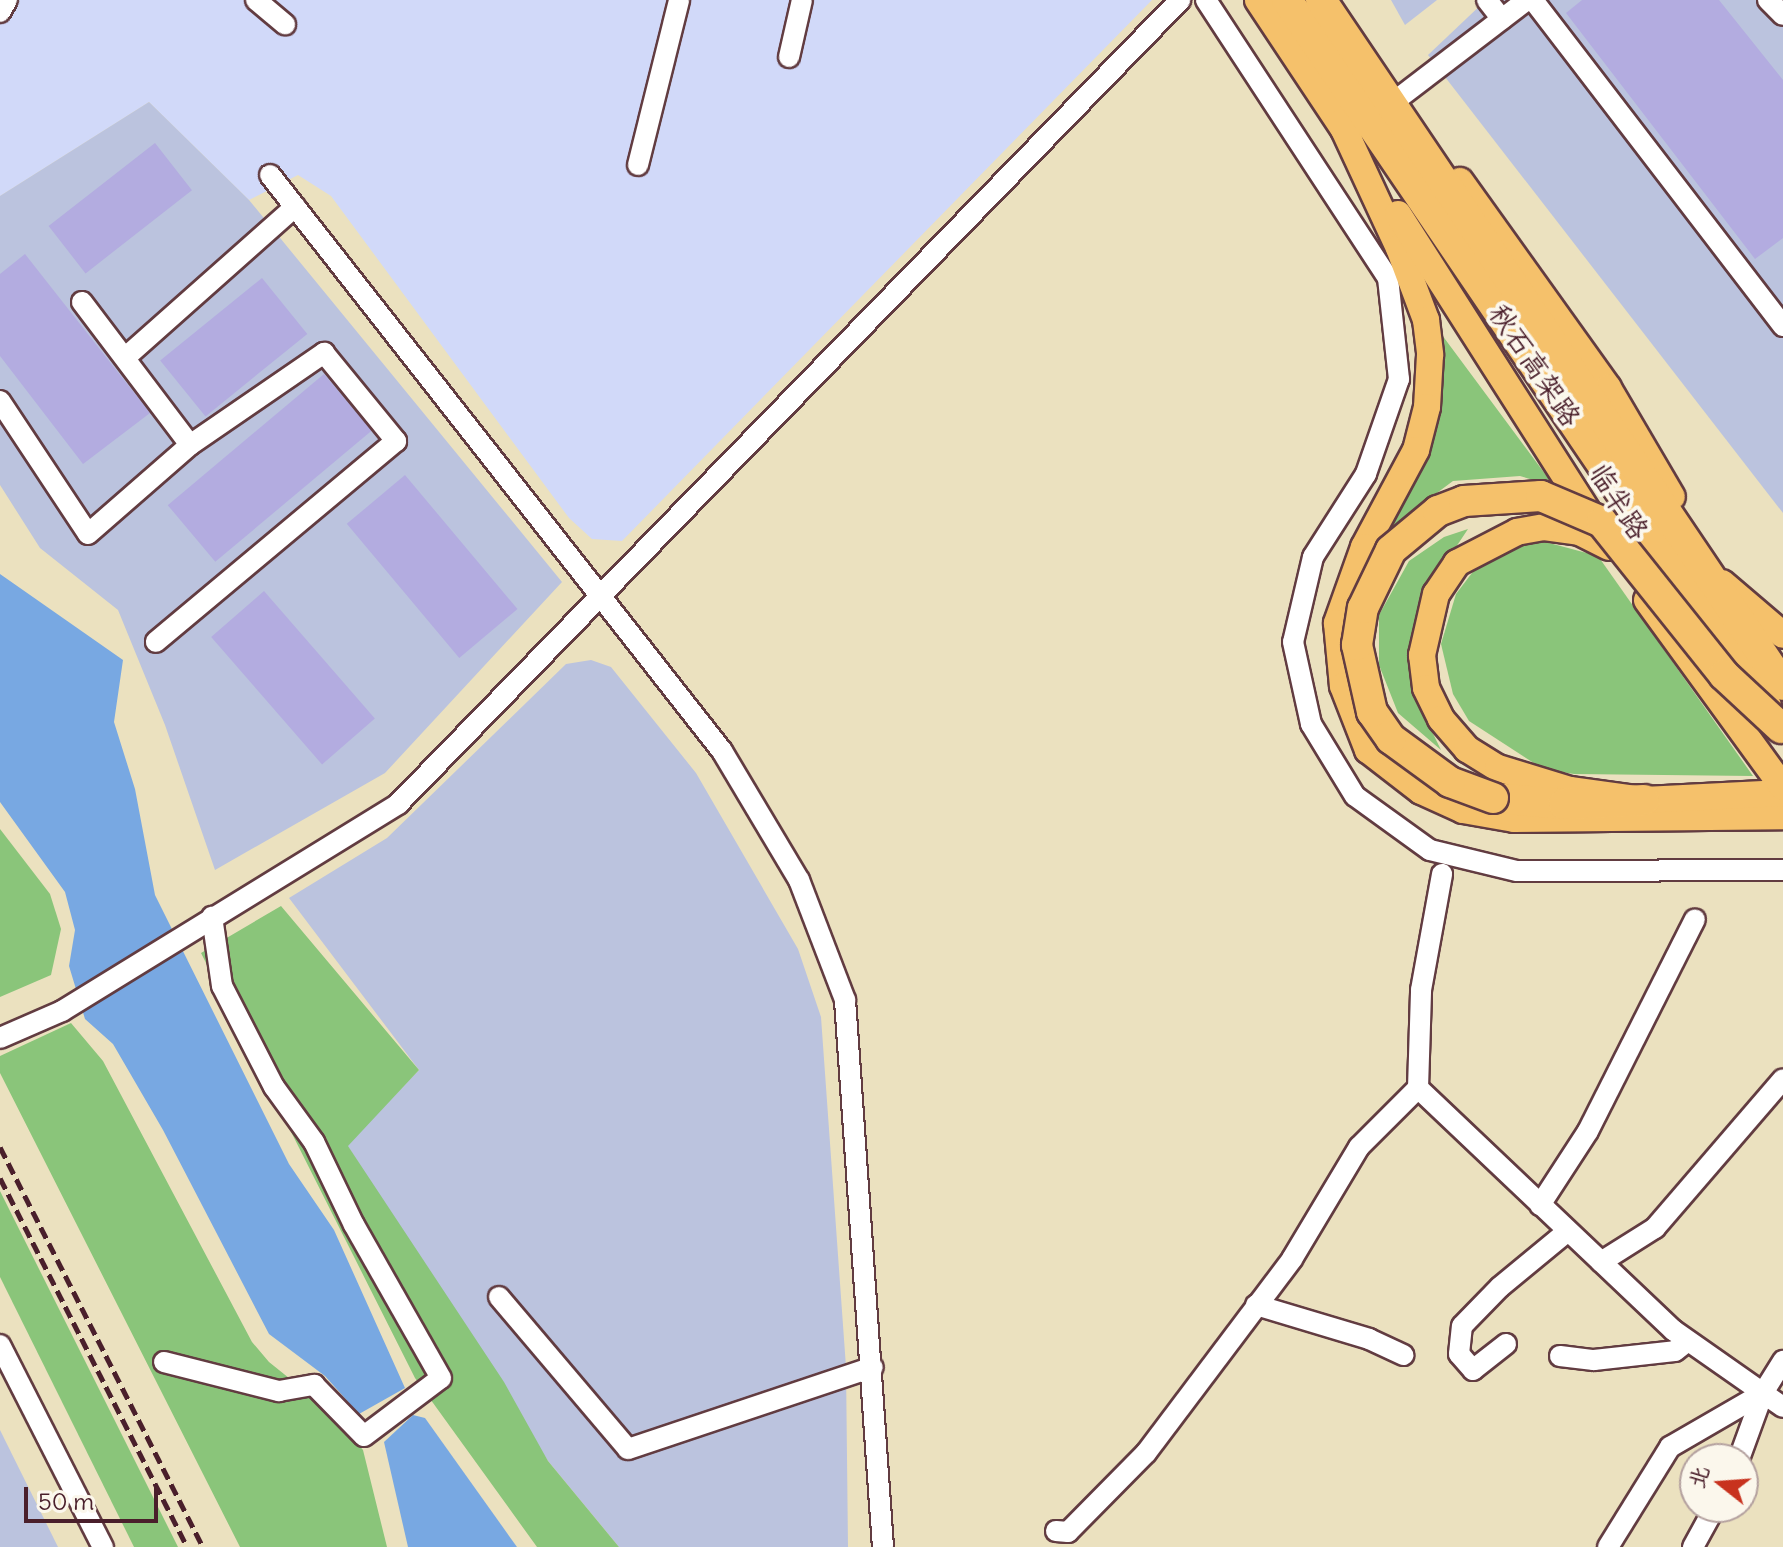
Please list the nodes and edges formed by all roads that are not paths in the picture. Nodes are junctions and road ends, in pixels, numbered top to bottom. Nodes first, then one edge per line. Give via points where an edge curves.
1 (7, 0) edge
2 (256, 0) edge
3 (679, 0) edge
4 (802, 0) edge
5 (1180, 0) edge
6 (1206, 0) edge
7 (1258, 0) edge
8 (1287, 0) edge
9 (1321, 0) edge
10 (1328, 0) edge
11 (1487, 0) edge
12 (1530, 0) edge
13 (1768, 0) edge
14 (0, 12) edge
15 (1783, 15) edge
16 (1502, 19) junction
17 (285, 24) dead end
18 (789, 57) dead end
19 (1400, 97) junction
20 (1341, 123) junction
21 (638, 165) dead end
22 (270, 175) dead end
23 (295, 207) junction
24 (82, 302) dead end
25 (1783, 326) edge
26 (127, 356) junction
27 (0, 401) edge
28 (190, 445) junction
29 (1611, 548) junction
30 (1722, 583) junction
31 (600, 596) junction
32 (1783, 635) edge
33 (156, 642) dead end
34 (1783, 667) edge
35 (1783, 685) edge
36 (1782, 730) edge
37 (1783, 790) edge
38 (1644, 800) junction
39 (1738, 804) junction
40 (1783, 816) edge
41 (1783, 870) edge
42 (1442, 874) dead end
43 (212, 917) junction
44 (1695, 919) dead end
45 (0, 1038) edge
46 (1783, 1079) edge
47 (1418, 1088) junction
48 (1540, 1205) junction
49 (1568, 1231) junction
50 (1601, 1262) junction
51 (499, 1297) dead end
52 (1256, 1305) junction
53 (1688, 1341) junction
54 (1506, 1344) dead end
55 (0, 1345) edge
56 (1403, 1355) dead end
57 (1560, 1356) dead end
58 (1783, 1361) edge
59 (164, 1362) dead end
60 (873, 1367) junction
61 (1763, 1393) junction
62 (1783, 1407) edge
63 (1745, 1443) edge
64 (1706, 1523) edge
65 (1056, 1531) dead end
66 (103, 1547) edge
67 (883, 1547) edge
68 (1608, 1547) edge
69 (1693, 1547) edge

1 - 14 street
2 - 17 street
3 - 21 street
4 - 18 street
5 - 31 street
6 - 41 street via 1388,278 1399,379 1366,474 1313,557 1293,642 1311,724 1355,796 1430,850 1517,871
7 - 20 main road, 临半路
8 - 36 highway, 秋石高架路, bridge
9 - 35 highway, 秋石高架路
10 - 19 main road, 临半路
11 - 16 street
12 - 16 street
12 - 25 street
13 - 15 street
16 - 19 street
19 - 30 main road, 临半路 via 1608,388
20 - 29 main road, 临半路
20 - 39 main road via 1399,248 1426,320 1430,355 1427,407 1416,450 1364,547 1337,623 1343,686 1368,750 1421,791 1463,810 1514,819
22 - 23 street
23 - 26 street
23 - 31 street
24 - 26 street
26 - 28 street
27 - 28 street via 88,534
28 - 33 street via 324,353 396,441
29 - 37 main road, 临半路
29 - 38 main road via 1579,532 1544,527 1517,532 1457,563 1436,594 1428,623 1422,655 1426,688 1441,719 1467,749 1498,768 1570,790
30 - 32 main road
30 - 34 main road, 临半路
31 - 43 street via 398,804
31 - 60 street via 722,751 799,880 845,1000
36 - 38 highway, bridge via 1724,675 1602,522 1541,496 1464,501 1426,519 1391,550 1363,608 1357,645 1372,712 1391,739 1450,782 1493,798 1564,804
37 - 39 main road
38 - 39 main road
39 - 40 main road
42 - 47 street via 1421,990
43 - 45 street via 62,1011
43 - 59 street via 222,986 274,1087 314,1142 354,1225 441,1378 364,1436 314,1385 279,1391
44 - 48 street via 1588,1131
46 - 50 street via 1655,1228
47 - 48 street
47 - 52 street via 1359,1147 1292,1259
48 - 49 street
49 - 50 street
49 - 54 street via 1462,1326 1459,1354 1473,1370
50 - 53 street
51 - 60 street via 628,1449
52 - 56 street via 1369,1339
52 - 65 street via 1146,1453 1068,1532
53 - 57 street via 1675,1351 1594,1360
53 - 61 street
55 - 66 street
58 - 61 street
60 - 67 street
61 - 62 street
61 - 63 street
61 - 68 street via 1670,1447
64 - 69 street

